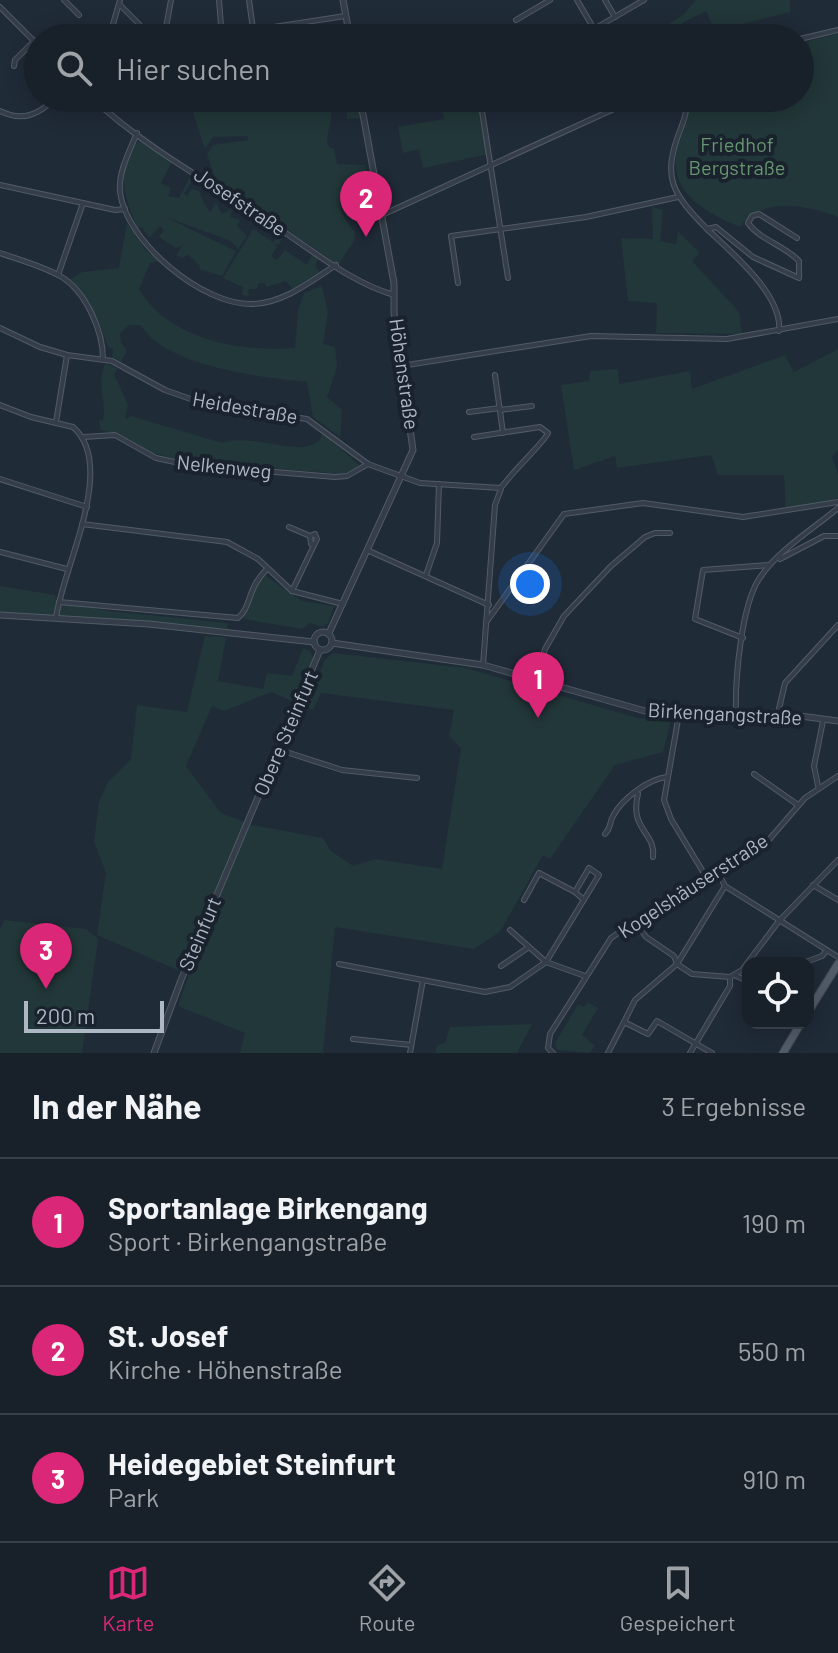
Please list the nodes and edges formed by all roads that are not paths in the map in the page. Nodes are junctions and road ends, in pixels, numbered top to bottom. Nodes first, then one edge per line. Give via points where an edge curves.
1 (64, 0) edge
2 (171, 0) edge
3 (219, 0) edge
4 (249, 0) edge
5 (343, 0) edge
6 (550, 0) edge
7 (577, 0) edge
8 (605, 0) edge
9 (644, 0) edge
10 (119, 2) edge
11 (1, 9) edge
12 (79, 15) dead end
13 (346, 16) junction
14 (615, 17) junction
15 (516, 20) dead end
16 (114, 24) edge
17 (139, 24) dead end
18 (167, 24) edge
19 (220, 24) edge
20 (253, 24) edge
21 (293, 24) edge
22 (347, 24) edge
23 (591, 24) edge
24 (603, 24) edge
25 (838, 30) edge
26 (24, 31) edge
27 (814, 36) edge
28 (24, 53) edge
29 (14, 66) dead end
30 (0, 111) edge
31 (37, 112) edge
32 (110, 112) edge
33 (363, 112) edge
34 (482, 112) edge
35 (608, 112) edge
36 (686, 112) edge
37 (137, 133) junction
38 (492, 166) junction
39 (0, 185) edge
40 (678, 197) junction
41 (83, 203) junction
42 (125, 209) junction
43 (381, 215) junction
44 (502, 229) junction
45 (707, 229) junction
46 (797, 238) dead end
47 (0, 253) edge
48 (336, 265) junction
49 (58, 275) junction
50 (508, 278) dead end
51 (458, 283) dead end
52 (394, 295) junction
53 (838, 319) edge
54 (0, 328) edge
55 (779, 331) junction
56 (67, 355) junction
57 (103, 359) junction
58 (401, 366) junction
59 (495, 375) dead end
60 (0, 405) edge
61 (532, 406) dead end
62 (500, 409) junction
63 (469, 412) dead end
64 (56, 422) junction
65 (503, 433) junction
66 (83, 437) junction
67 (474, 437) dead end
68 (368, 464) junction
69 (403, 477) junction
70 (0, 479) edge
71 (439, 484) junction
72 (501, 488) junction
73 (838, 505) edge
74 (87, 507) junction
75 (82, 524) junction
76 (289, 527) dead end
77 (670, 533) dead end
78 (838, 536) edge
79 (367, 550) junction
80 (0, 552) edge
81 (772, 564) junction
82 (67, 569) junction
83 (267, 569) junction
84 (426, 575) junction
85 (292, 591) junction
86 (59, 602) junction
87 (343, 604) junction
88 (489, 605) junction
89 (0, 615) edge
90 (55, 620) junction
91 (487, 621) junction
92 (838, 625) edge
93 (329, 633) junction
94 (743, 638) junction
95 (314, 642) junction
96 (332, 643) junction
97 (320, 650) junction
98 (483, 665) junction
99 (537, 678) junction
100 (736, 713) junction
101 (778, 713) junction
102 (679, 714) junction
103 (823, 721) junction
104 (838, 721) edge
105 (280, 750) junction
106 (754, 774) dead end
107 (838, 776) edge
108 (667, 777) junction
109 (417, 778) dead end
110 (818, 786) junction
111 (639, 791) junction
112 (798, 805) junction
113 (250, 817) joint
114 (605, 834) dead end
115 (653, 857) dead end
116 (838, 860) edge
117 (717, 870) junction
118 (706, 876) junction
119 (813, 885) junction
120 (725, 886) junction
121 (575, 892) junction
122 (524, 900) dead end
123 (584, 900) junction
124 (838, 900) edge
125 (635, 921) junction
126 (779, 921) junction
127 (510, 930) dead end
128 (529, 947) junction
129 (827, 950) junction
130 (838, 957) edge
131 (814, 959) edge
132 (546, 962) junction
133 (339, 964) dead end
134 (677, 964) junction
135 (838, 964) edge
136 (501, 966) dead end
137 (835, 974) edge
138 (585, 976) junction
139 (733, 977) junction
140 (742, 979) edge
141 (423, 980) junction
142 (814, 1004) edge
143 (624, 1022) junction
144 (797, 1029) edge
145 (353, 1039) dead end
146 (695, 1043) junction
147 (411, 1045) junction
148 (154, 1053) edge
149 (410, 1053) edge
150 (553, 1053) edge
151 (608, 1053) edge
152 (690, 1053) edge
153 (712, 1053) edge
154 (783, 1053) edge

1 - 12 street
2 - 18 street
3 - 19 street
4 - 20 street
5 - 13 street
6 - 15 street
7 - 23 street
8 - 14 street
9 - 14 street
10 - 16 street
10 - 17 street
11 - 26 street
13 - 21 street
13 - 22 street
14 - 24 street
25 - 27 street
28 - 29 street
30 - 31 street via 15,117
32 - 37 street, Josefstraße
33 - 43 street, Höhenstraße
34 - 38 street
35 - 38 street
36 - 40 street via 670,164
37 - 42 street via 121,180
37 - 48 street, Josefstraße
38 - 43 street
38 - 44 street
39 - 41 street
40 - 44 street
40 - 45 street
41 - 42 street
41 - 49 street
42 - 48 street via 152,251 194,282 234,302 279,299
43 - 52 street, Höhenstraße
44 - 50 street
44 - 51 street via 451,236
45 - 46 street via 716,227 753,257 799,278 799,261 748,223 759,214
45 - 55 street via 775,302
47 - 49 street
48 - 52 street, Josefstraße
49 - 57 street via 96,322
52 - 58 street, Höhenstraße
53 - 55 street
54 - 56 street, Heidestraße
55 - 58 street via 718,340 591,336
56 - 57 street, Heidestraße
56 - 64 street
57 - 68 street, Heidestraße via 202,403 307,419
58 - 69 street, Höhenstraße via 414,444
59 - 62 street
60 - 64 street
61 - 62 street
62 - 63 street
62 - 65 street
64 - 66 street
65 - 67 street
65 - 72 street via 540,427 548,437 521,460
66 - 68 street, Nelkenweg via 115,435 156,458 189,465 335,477 357,473
66 - 74 street via 91,484
68 - 69 street, Heidestraße
69 - 71 street, Heidestraße
69 - 79 street, Höhenstraße
70 - 74 street
71 - 72 street, Heidestraße
71 - 84 street via 437,543
72 - 88 street via 495,505
73 - 81 street
73 - 91 street via 743,517 643,503 564,514
74 - 75 street
75 - 82 street
75 - 83 street via 227,542
76 - 85 street via 317,537
77 - 99 street via 645,537 564,616 549,640
78 - 81 street via 824,536
79 - 84 street
79 - 87 street, Höhenstraße
80 - 82 street
81 - 94 street via 756,585
81 - 94 street via 703,570 695,619
82 - 86 street
83 - 85 street
83 - 86 street via 253,584 238,618
84 - 88 street
85 - 87 street
86 - 90 street
87 - 93 street, Höhenstraße
88 - 91 street
89 - 90 street
90 - 95 street
91 - 98 street
92 - 101 street via 785,683
93 - 95 street via 319,633
93 - 96 street
94 - 100 street
95 - 97 street
96 - 97 street
96 - 98 street, Birkengangstraße
97 - 105 street, Obere Steinfurt
98 - 99 street, Birkengangstraße
99 - 102 street, Birkengangstraße via 639,710
100 - 101 street, Birkengangstraße
100 - 102 street, Birkengangstraße
101 - 103 street, Birkengangstraße
102 - 108 street
103 - 104 street, Birkengangstraße
103 - 110 street via 814,766
105 - 109 street via 342,770
105 - 113 street, Obere Steinfurt
106 - 112 street
107 - 110 street, Kogelshäuserstraße
108 - 111 street via 650,781
108 - 118 street via 664,800 671,819
110 - 112 street, Kogelshäuserstraße
111 - 114 street via 613,815
111 - 115 street via 636,818 652,844
112 - 117 street, Kogelshäuserstraße via 767,842
113 - 148 street, Steinfurt
116 - 119 street
117 - 118 street, Kogelshäuserstraße
117 - 120 street
118 - 125 street, Kogelshäuserstraße
119 - 124 street
119 - 126 street
120 - 126 street
120 - 134 street
121 - 122 street via 539,873
121 - 123 street
121 - 123 street via 589,868 599,875
123 - 132 street
125 - 134 street
125 - 138 street, Kogelshäuserstraße via 605,945
126 - 129 street
126 - 139 street
127 - 128 street
128 - 132 street
128 - 136 street
129 - 130 street
129 - 131 street
132 - 138 street
132 - 141 street via 526,979 495,991
133 - 141 street
134 - 139 street via 697,976
134 - 143 street via 635,1000
135 - 137 main road
137 - 142 main road
138 - 150 street, Kogelshäuserstraße via 549,1037
139 - 140 street
139 - 146 street
141 - 147 street
143 - 146 street via 648,1034 658,1021
143 - 151 street
144 - 154 main road
145 - 147 street
146 - 152 street
146 - 153 street
147 - 149 street

